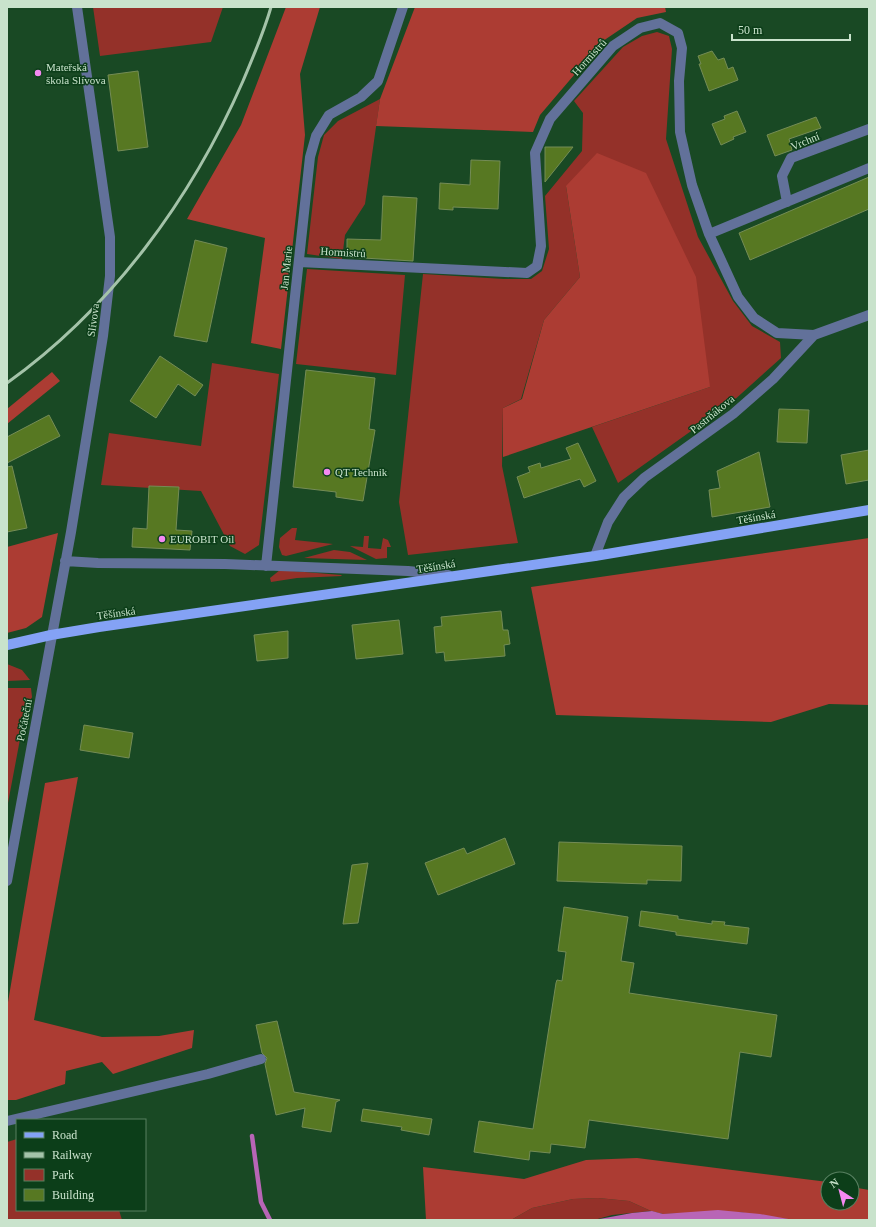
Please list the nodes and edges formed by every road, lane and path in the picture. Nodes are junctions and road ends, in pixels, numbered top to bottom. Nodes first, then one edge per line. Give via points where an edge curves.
1 (77, 7) edge
2 (403, 7) edge
3 (869, 129) edge
4 (869, 168) edge
5 (787, 202) junction
6 (709, 234) junction
7 (299, 262) junction
8 (869, 315) edge
9 (814, 335) junction
10 (869, 510) edge
11 (595, 556) junction
12 (65, 561) junction
13 (266, 566) junction
14 (454, 576) junction
15 (51, 635) junction
16 (7, 645) edge
17 (7, 880) edge
18 (261, 1059) dead end
19 (7, 1121) edge

1 - 12 street, Slívova via 110,237 111,261 103,336
2 - 7 street, Jan Marie via 378,81 361,97 329,115 316,136 310,157
3 - 5 street, Vrchní via 792,158 782,176
4 - 5 street
5 - 6 street
6 - 7 street, Hormistrů via 692,185 680,132 679,81 682,48 678,32 660,23 640,28 613,46 550,118 535,153 541,246 537,266 527,273
6 - 9 street, Hormistrů via 738,297 754,318 777,333
7 - 13 street, Jan Marie
8 - 9 street, Pastrňákova
9 - 11 street, Pastrňákova via 773,379 732,414 644,478 624,497 608,522
10 - 11 main road, Těšínská
11 - 14 main road, Těšínská
12 - 13 street
12 - 15 street, Slívova
13 - 14 street via 408,571
14 - 15 main road, Těšínská
15 - 16 main road, Těšínská
15 - 17 street, Počáteční
18 - 19 street via 208,1074

